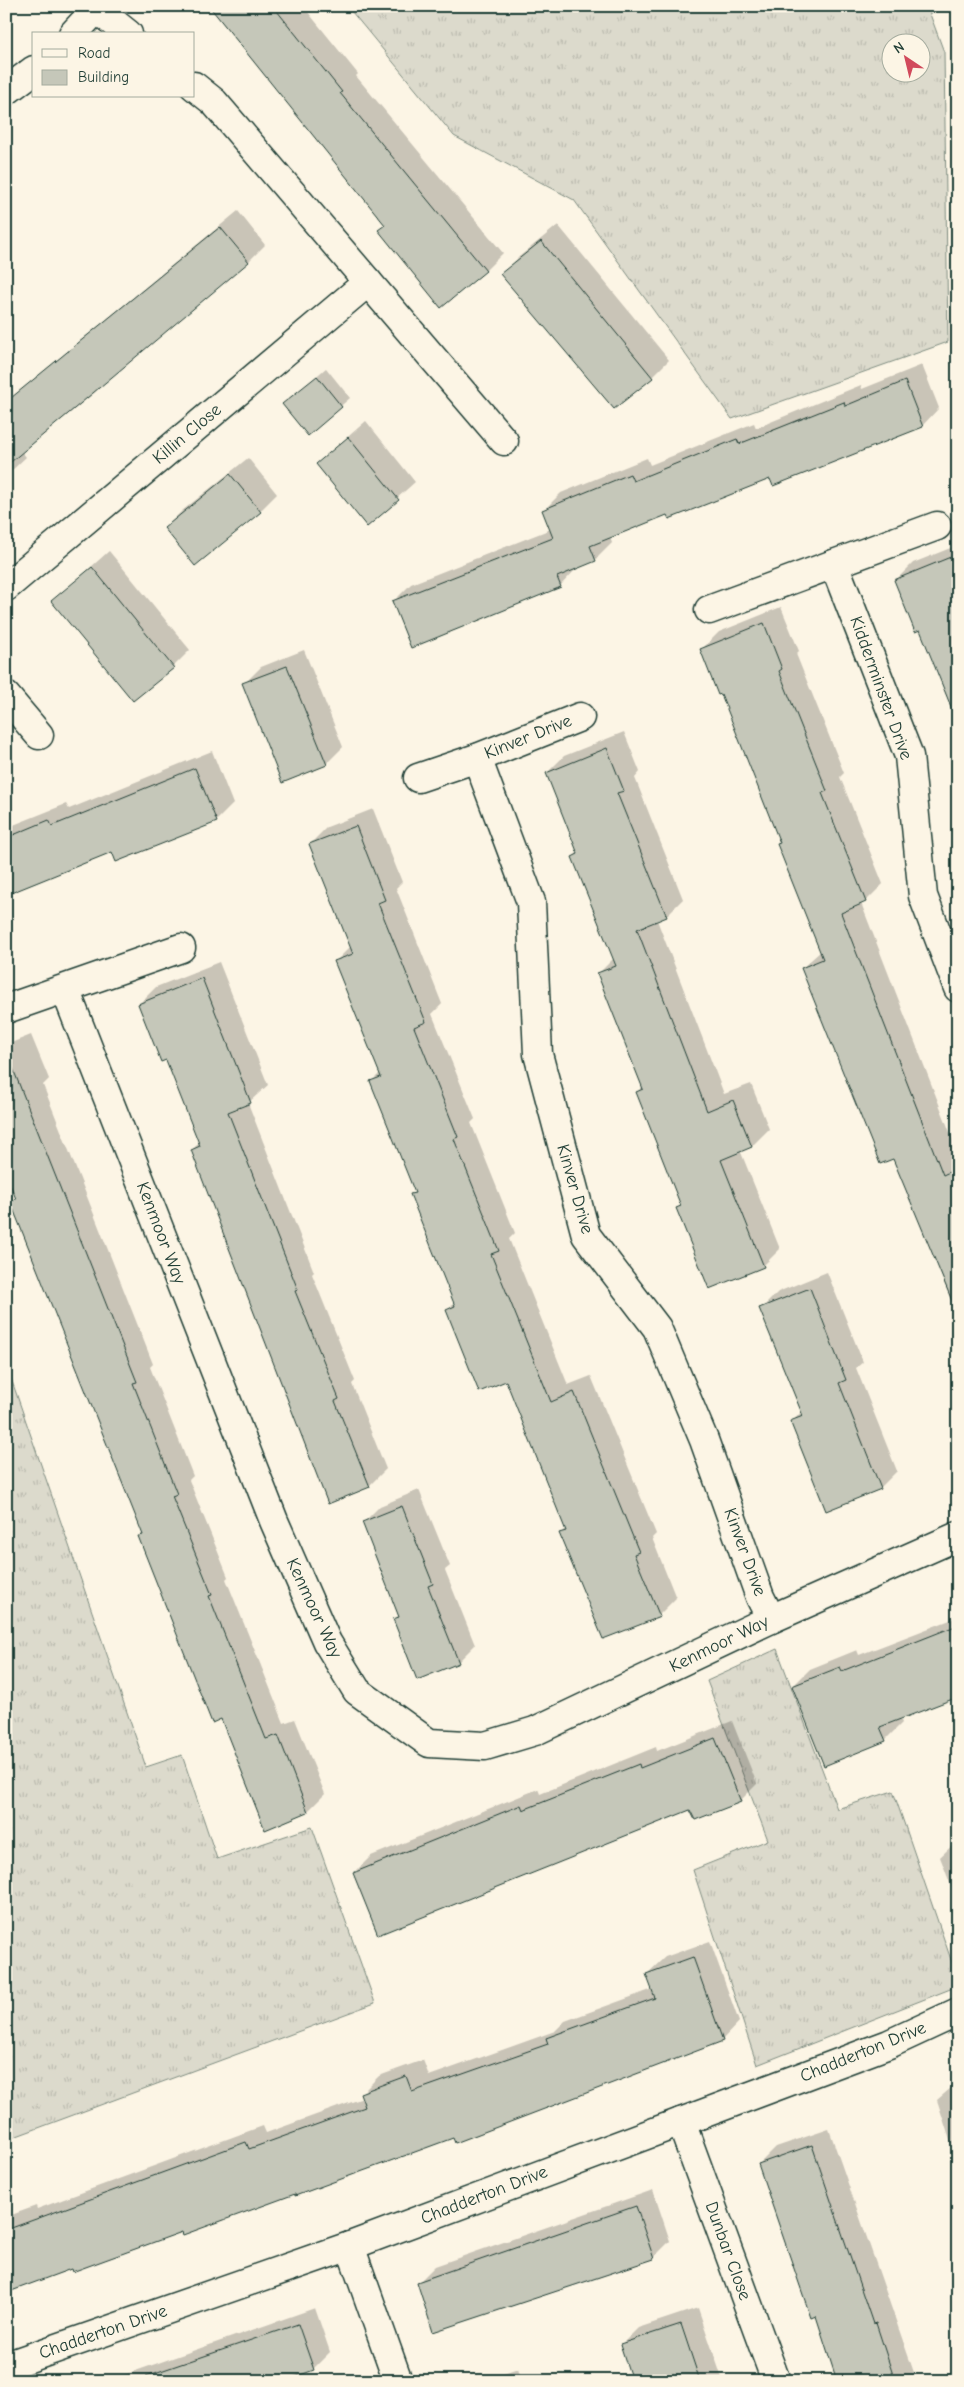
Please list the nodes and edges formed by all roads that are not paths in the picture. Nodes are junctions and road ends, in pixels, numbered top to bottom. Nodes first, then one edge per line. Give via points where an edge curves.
1 (98, 8) edge
2 (75, 32) edge
3 (126, 32) edge
4 (32, 72) edge
5 (195, 87) edge
6 (6, 91) edge
7 (368, 282) junction
8 (504, 441) dead end
9 (937, 526) dead end
10 (834, 564) junction
11 (6, 587) edge
12 (709, 610) dead end
13 (6, 696) edge
14 (580, 717) dead end
15 (39, 735) dead end
16 (477, 758) junction
17 (418, 778) dead end
18 (182, 948) dead end
19 (958, 988) edge
20 (65, 989) junction
21 (6, 1009) edge
22 (958, 1536) edge
23 (771, 1618) junction
24 (958, 2012) edge
25 (681, 2122) junction
26 (350, 2246) junction
27 (9, 2371) edge
28 (398, 2381) edge
29 (776, 2381) edge

1 - 2 street
1 - 3 street
4 - 6 street
5 - 7 street via 214,102
7 - 8 street
7 - 11 street, Killin Close
9 - 10 street
10 - 12 street
10 - 19 street, Kidderminster Drive via 909,756 923,896
13 - 15 street
14 - 16 street, Kinver Drive
16 - 17 street, Kinver Drive
16 - 23 street, Kinver Drive via 531,902 538,1054 586,1235 657,1328 704,1440 760,1597
18 - 20 street
20 - 21 street
20 - 23 street, Kenmoor Way via 274,1521 327,1642 357,1691 429,1742 485,1746 535,1731
22 - 23 street, Kenmoor Way
24 - 25 street, Chadderton Drive via 889,2044
25 - 26 street, Chadderton Drive
25 - 29 street, Dunbar Close
26 - 27 street, Chadderton Drive
26 - 28 street

